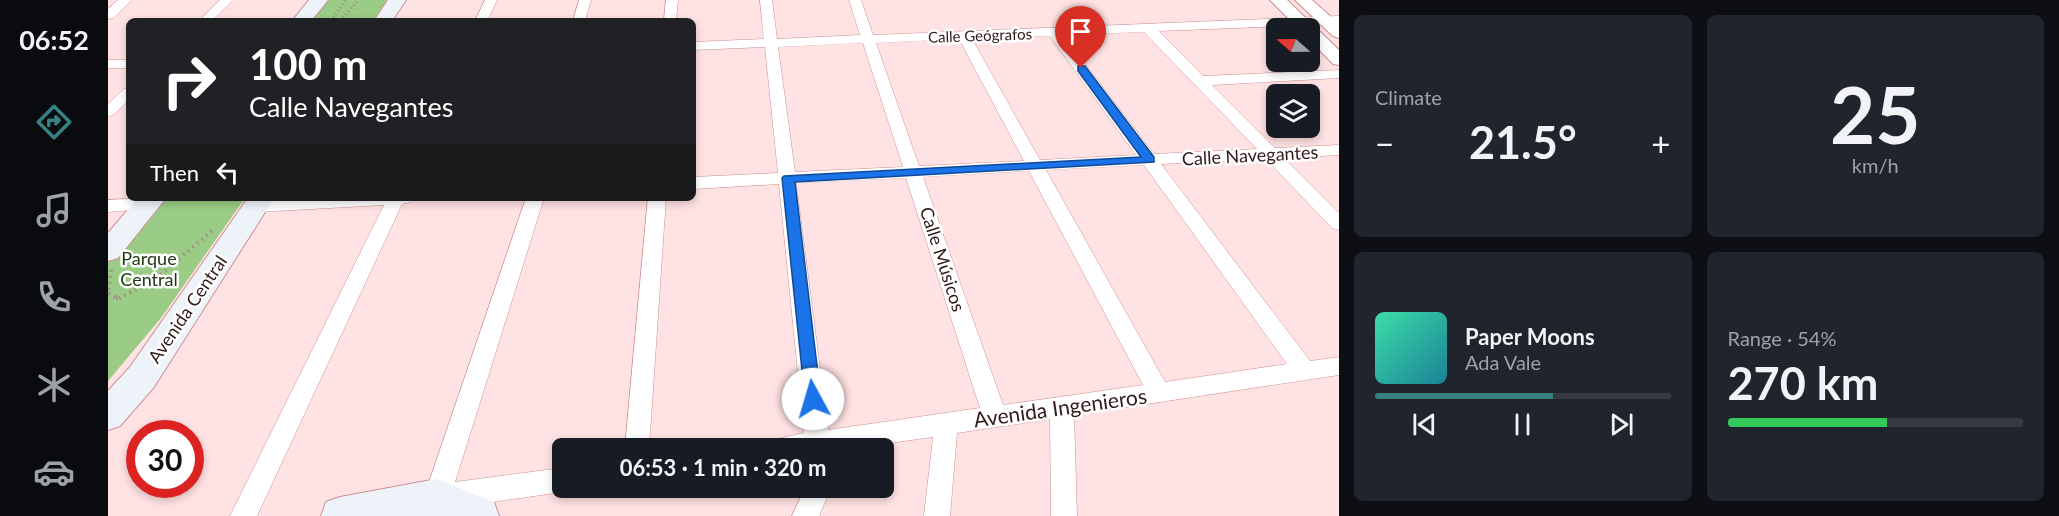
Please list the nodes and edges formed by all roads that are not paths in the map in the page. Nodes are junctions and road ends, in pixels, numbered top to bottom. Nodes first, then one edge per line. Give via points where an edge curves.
1 (126, 0) edge
2 (227, 0) edge
3 (319, 0) edge
4 (397, 0) edge
5 (490, 0) edge
6 (585, 0) edge
7 (672, 0) edge
8 (766, 0) edge
9 (855, 0) edge
10 (1278, 0) edge
11 (1303, 0) edge
12 (108, 15) edge
13 (208, 18) edge
14 (304, 18) edge
15 (385, 18) edge
16 (482, 18) edge
17 (580, 18) edge
18 (670, 18) edge
19 (1297, 18) edge
20 (1333, 21) edge
21 (1266, 27) edge
22 (1148, 28) junction
23 (1054, 32) junction
24 (1339, 33) edge
25 (963, 35) junction
26 (868, 39) junction
27 (1320, 41) edge
28 (771, 43) junction
29 (696, 46) edge
30 (1339, 60) edge
31 (108, 64) edge
32 (126, 64) edge
33 (1339, 74) edge
34 (1199, 81) junction
35 (126, 95) edge
36 (108, 112) edge
37 (1339, 150) edge
38 (1271, 154) junction
39 (1150, 160) junction
40 (1035, 166) junction
41 (914, 172) junction
42 (788, 178) junction
43 (696, 183) edge
44 (150, 201) edge
45 (292, 201) edge
46 (394, 201) edge
47 (534, 201) edge
48 (657, 201) edge
49 (258, 202) edge
50 (108, 206) edge
51 (1339, 224) edge
52 (108, 251) edge
53 (1339, 366) edge
54 (1305, 371) junction
55 (142, 377) junction
56 (1159, 392) junction
57 (1062, 407) junction
58 (108, 415) edge
59 (996, 417) junction
60 (946, 424) junction
61 (108, 435) edge
62 (639, 438) edge
63 (817, 438) edge
64 (865, 438) edge
65 (552, 481) edge
66 (437, 497) junction
67 (814, 498) edge
68 (243, 516) edge
69 (340, 516) edge
70 (480, 516) edge
71 (805, 516) edge
72 (936, 516) edge
73 (1064, 516) edge

1 - 12 street
2 - 13 street
3 - 14 main road
4 - 15 main road
5 - 16 street
6 - 17 street
7 - 18 street
8 - 28 street
9 - 26 street, Calle Músicos
10 - 19 street
11 - 20 street
20 - 24 street
21 - 22 street, Calle Geógrafos
22 - 23 street, Calle Geógrafos
22 - 34 street
23 - 25 street, Calle Geógrafos
23 - 39 street
25 - 26 street, Calle Geógrafos
25 - 40 street
26 - 28 street, Calle Geógrafos
26 - 41 street, Calle Músicos
27 - 30 street
28 - 29 street, Calle Geógrafos
28 - 42 street
31 - 32 street
33 - 34 street
34 - 38 street
35 - 36 street
37 - 38 street, Calle Navegantes
38 - 39 street, Calle Navegantes
38 - 51 street
39 - 40 street, Calle Navegantes
39 - 54 street
40 - 41 street, Calle Navegantes
40 - 56 street
41 - 42 street, Calle Navegantes
41 - 59 street, Calle Músicos
42 - 43 street, Calle Navegantes
42 - 63 street
44 - 50 street
44 - 52 main road
45 - 49 street
46 - 68 street
47 - 66 street
48 - 62 street
49 - 55 main road, Avenida Central
53 - 54 street, Avenida Ingenieros
54 - 56 street, Avenida Ingenieros
55 - 58 main road, Avenida Central
55 - 61 main road
56 - 57 street, Avenida Ingenieros
57 - 59 street, Avenida Ingenieros
57 - 73 street
59 - 60 street, Avenida Ingenieros
60 - 64 street, Avenida Ingenieros
60 - 72 street
65 - 66 street
66 - 69 main road
66 - 70 main road
67 - 71 street

